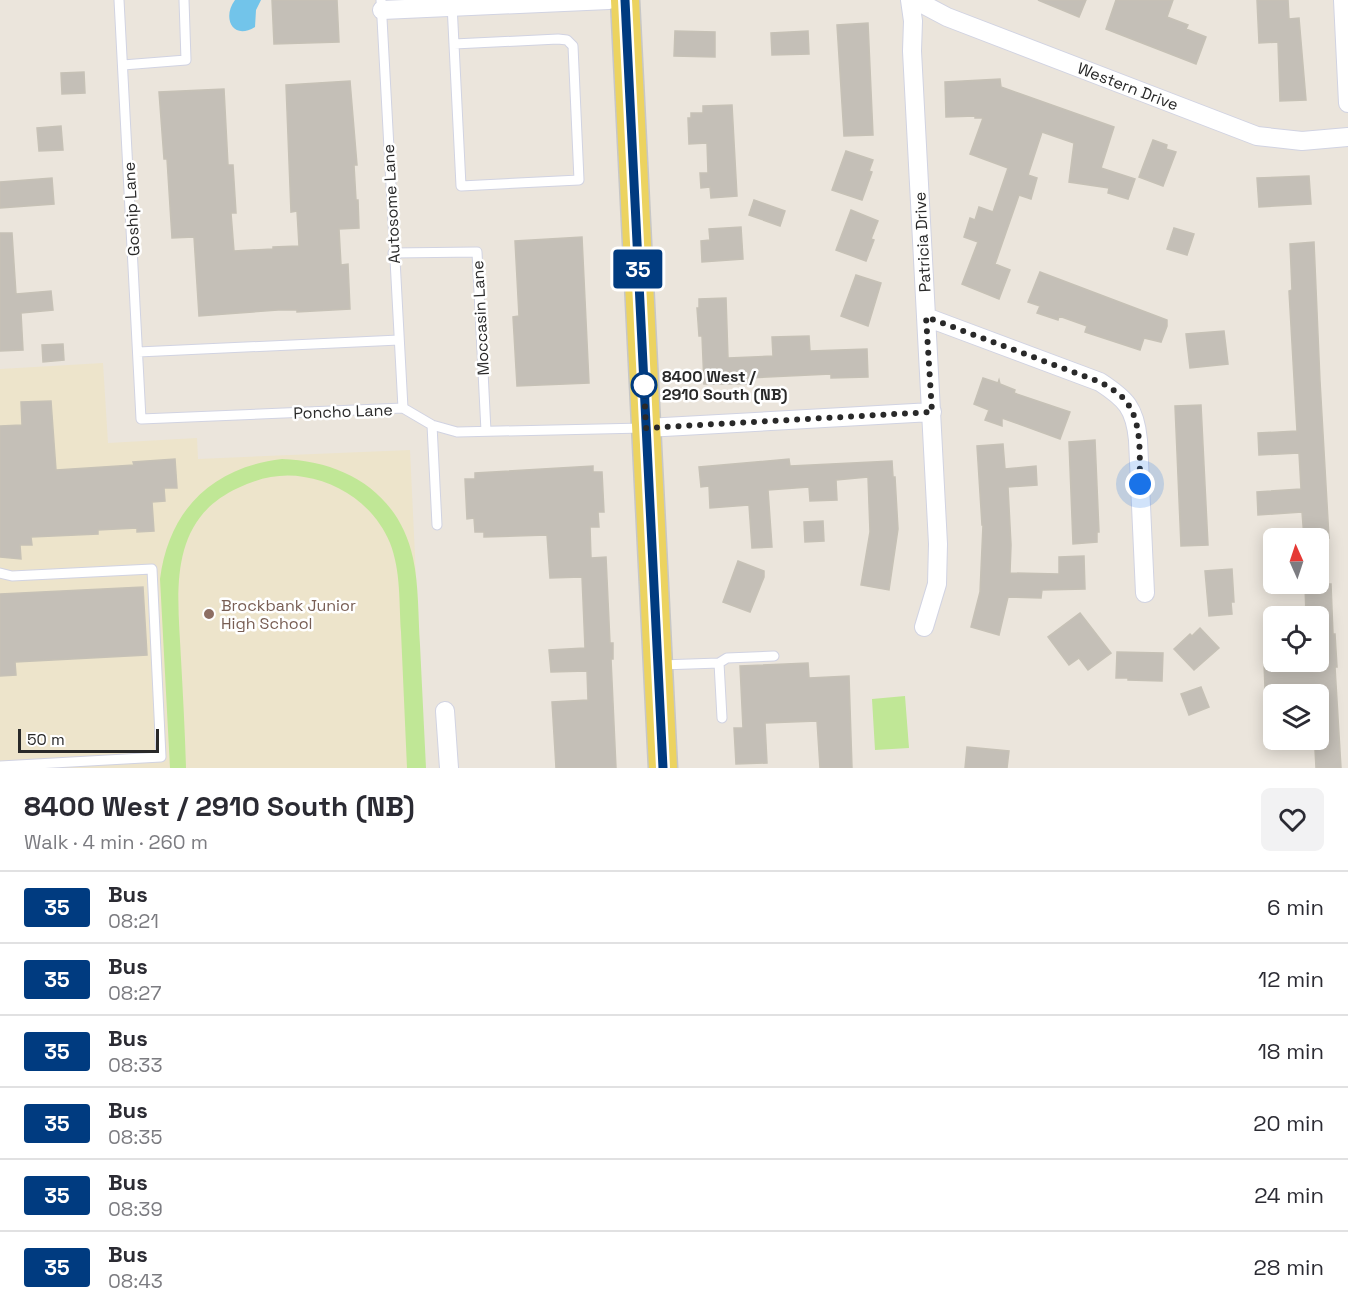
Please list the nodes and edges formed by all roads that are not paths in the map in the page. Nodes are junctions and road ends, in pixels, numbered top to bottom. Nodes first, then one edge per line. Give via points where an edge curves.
1 (119, 0) edge
2 (184, 0) edge
3 (609, 0) edge
4 (625, 0) edge
5 (910, 0) edge
6 (915, 0) edge
7 (1343, 0) edge
8 (452, 4) edge
9 (382, 5) edge
10 (454, 44) junction
11 (123, 65) junction
12 (1348, 103) edge
13 (1348, 137) edge
14 (393, 253) junction
15 (926, 317) junction
16 (399, 340) junction
17 (138, 352) junction
18 (403, 408) junction
19 (932, 412) junction
20 (141, 419) joint
21 (432, 425) junction
22 (646, 428) junction
23 (486, 431) junction
24 (437, 525) dead end
25 (0, 573) edge
26 (1145, 593) dead end
27 (924, 627) dead end
28 (774, 656) dead end
29 (719, 663) junction
30 (658, 666) junction
31 (446, 711) dead end
32 (722, 718) dead end
33 (0, 766) edge
34 (449, 768) edge
35 (663, 768) edge

1 - 11 lane, Goship Lane
2 - 11 lane via 186,60
3 - 8 street
4 - 22 main road
5 - 15 street, Patricia Drive
6 - 13 street, Western Drive via 947,17 1257,136 1302,141
7 - 12 street
8 - 9 street
8 - 10 lane
9 - 14 lane, Autosome Lane
10 - 10 lane via 461,186 579,180 573,46 558,39
11 - 17 lane, Goship Lane
14 - 16 lane, Autosome Lane
14 - 23 lane, Moccasin Lane via 477,252
15 - 19 street, Patricia Drive
15 - 26 street via 1100,382 1128,404 1137,423
16 - 17 lane
16 - 18 lane, Autosome Lane
17 - 20 lane, Goship Lane
18 - 20 lane, Poncho Lane
18 - 21 lane, Poncho Lane
19 - 22 street
19 - 27 street, Patricia Drive via 938,569
21 - 23 lane, Poncho Lane via 457,432
21 - 24 lane
22 - 23 lane, Poncho Lane
22 - 30 main road
25 - 33 lane via 12,576 152,569 161,757
28 - 29 lane via 728,658
29 - 30 lane
29 - 32 lane
30 - 35 main road
31 - 34 street

